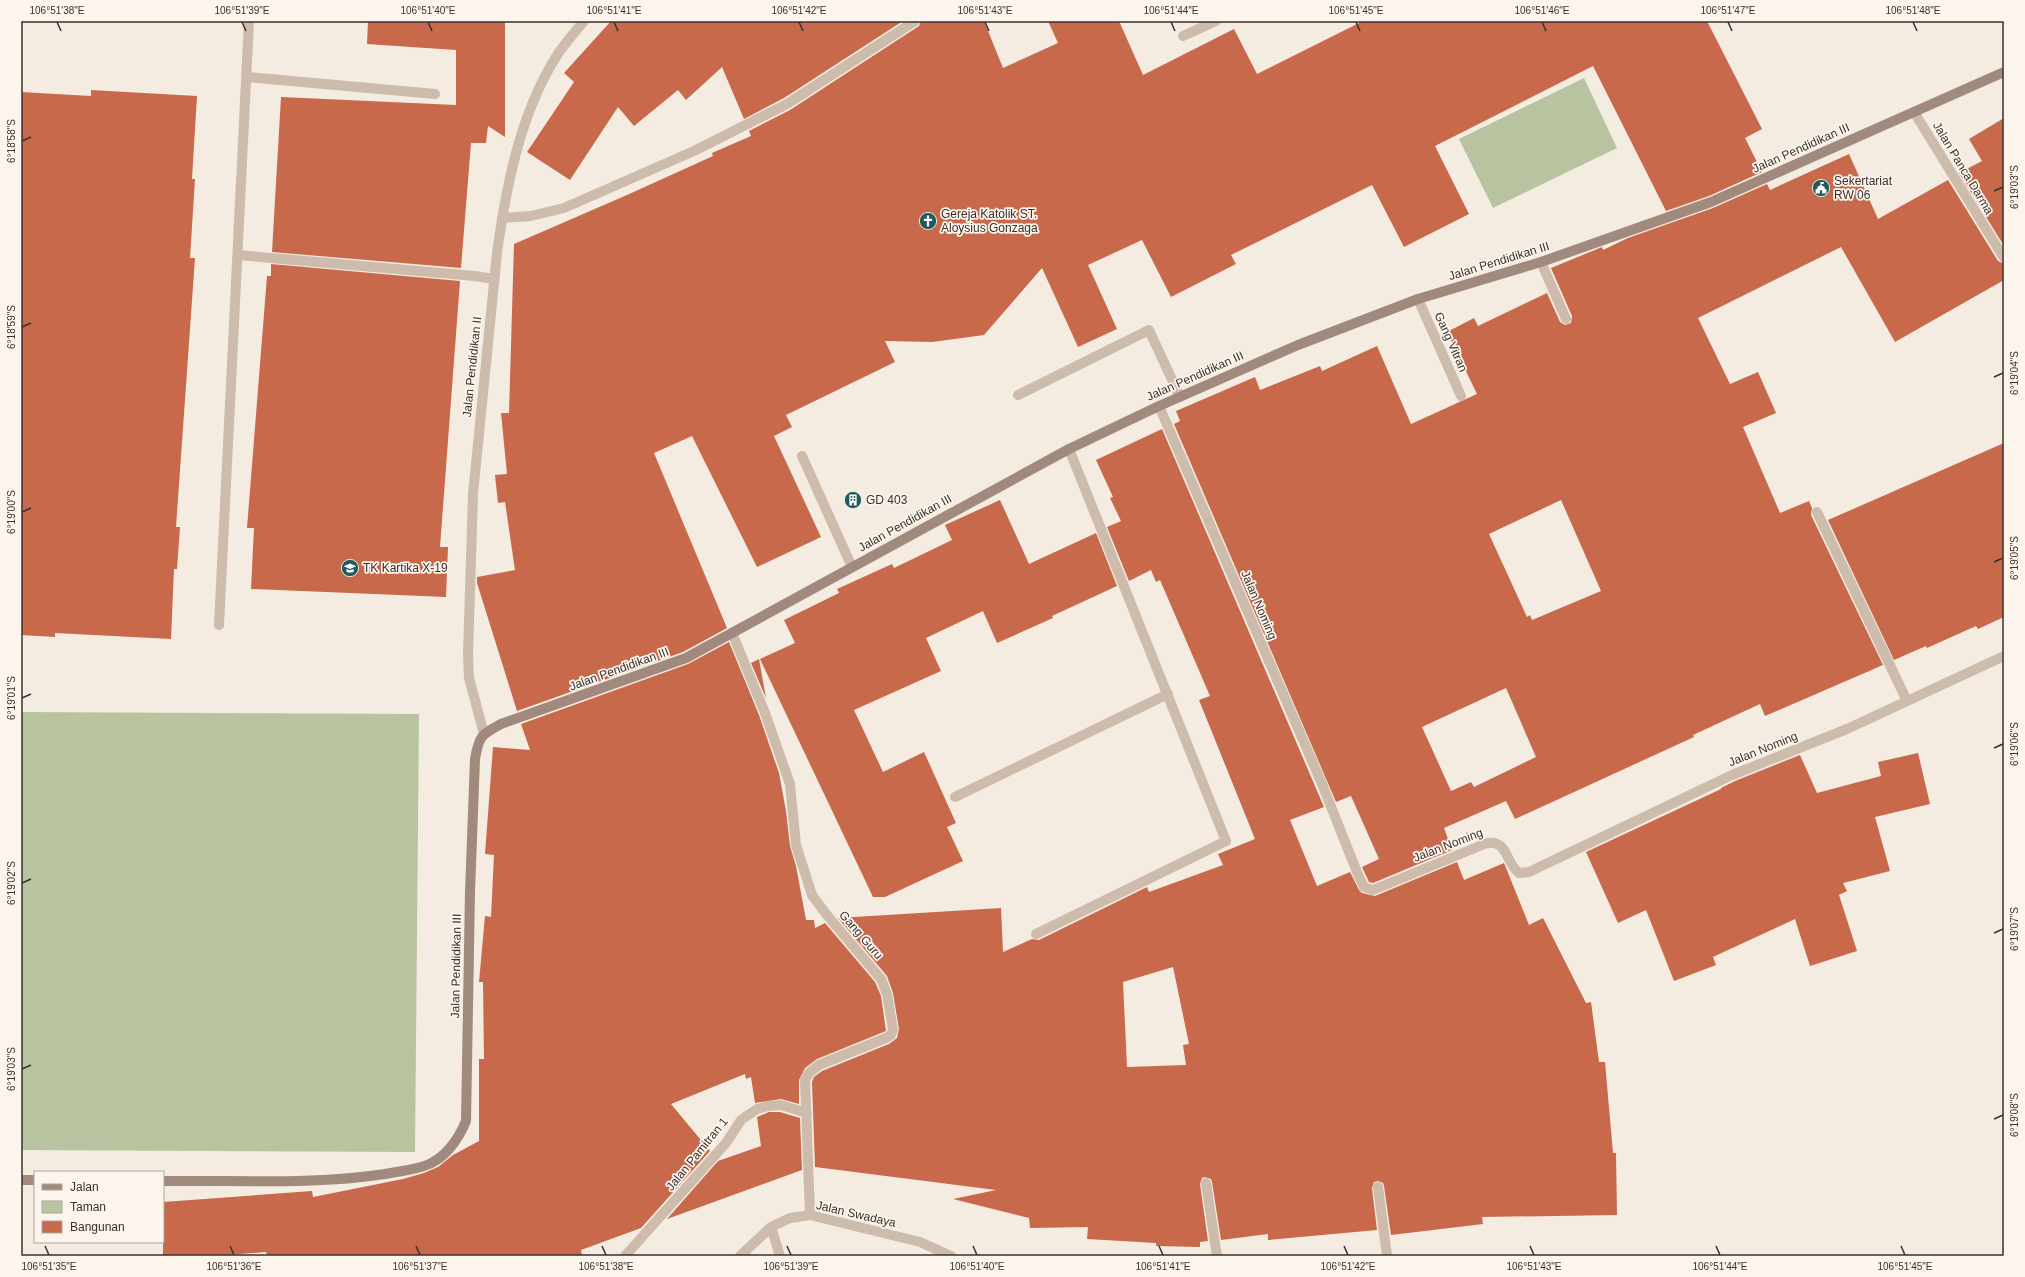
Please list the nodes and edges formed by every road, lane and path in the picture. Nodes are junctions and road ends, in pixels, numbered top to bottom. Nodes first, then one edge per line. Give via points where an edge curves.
1 (249, 21) edge
2 (584, 21) edge
3 (915, 21) edge
4 (1216, 21) edge
5 (1183, 36) dead end
6 (2004, 72) edge
7 (247, 77) junction
8 (435, 94) dead end
9 (1914, 112) junction
10 (502, 218) junction
11 (238, 255) junction
12 (2004, 258) edge
13 (1542, 262) junction
14 (494, 279) junction
15 (1418, 299) junction
16 (1566, 319) dead end
17 (1018, 395) dead end
18 (1461, 396) dead end
19 (1180, 397) junction
20 (1159, 406) junction
21 (1069, 449) junction
22 (802, 456) dead end
23 (1817, 512) dead end
24 (852, 567) junction
25 (219, 625) dead end
26 (732, 633) junction
27 (2004, 656) edge
28 (1168, 694) junction
29 (1907, 701) junction
30 (484, 734) junction
31 (955, 797) dead end
32 (1036, 934) dead end
33 (807, 1113) junction
34 (21, 1180) edge
35 (34, 1180) edge
36 (164, 1180) edge
37 (1206, 1183) dead end
38 (1378, 1187) dead end
39 (810, 1215) junction
40 (771, 1227) junction
41 (625, 1256) edge
42 (740, 1256) edge
43 (780, 1256) edge
44 (951, 1256) edge
45 (1217, 1256) edge
46 (1387, 1256) edge

1 - 7 street
2 - 10 street, Jalan Pendidikan II via 556,56 529,112
3 - 10 street via 787,104 687,154 564,208 531,216
4 - 5 street
6 - 9 street, Jalan Pendidikan III
7 - 8 street
7 - 11 street
9 - 12 street, Jalan Panca Darma
9 - 13 street, Jalan Pendidikan III via 1711,202
10 - 14 street, Jalan Pendidikan II
11 - 14 street
11 - 25 street
13 - 15 street, Jalan Pendidikan III
13 - 16 street
14 - 30 street, Jalan Pendidikan II via 473,494 468,655 468,678
15 - 18 street, Gang Vitran
15 - 19 street, Jalan Pendidikan III via 1298,345
17 - 19 street via 1149,330
19 - 20 street, Jalan Pendidikan III
20 - 21 street, Jalan Pendidikan III
20 - 29 street, Jalan Noming via 1364,887 1373,890 1495,842 1501,845 1512,868 1519,873 1529,872 1732,775 1847,729
21 - 24 street, Jalan Pendidikan III
21 - 28 street
22 - 24 street
23 - 29 street
24 - 26 street, Jalan Pendidikan III
26 - 30 street, Jalan Pendidikan III via 686,658 501,724
26 - 33 street, Gang Guru via 766,713 790,784 796,845 812,895 881,979 887,994 892,1023 891,1035 886,1038 813,1068 805,1080
27 - 29 street, Jalan Noming
28 - 31 street
28 - 32 street via 1226,841
30 - 36 street, Jalan Pendidikan III via 478,744 475,759 466,1120 459,1138 443,1155 427,1165 370,1176 335,1180
33 - 39 street, Gang Guru
33 - 41 street, Jalan Pamitran 1 via 781,1105 768,1106 757,1109 741,1120 721,1149
34 - 35 street
37 - 45 street
38 - 46 street
39 - 40 street, Jalan Swadaya via 790,1218
39 - 44 street, Jalan Swadaya via 920,1242
40 - 42 street, Jalan Swadaya
40 - 43 street

